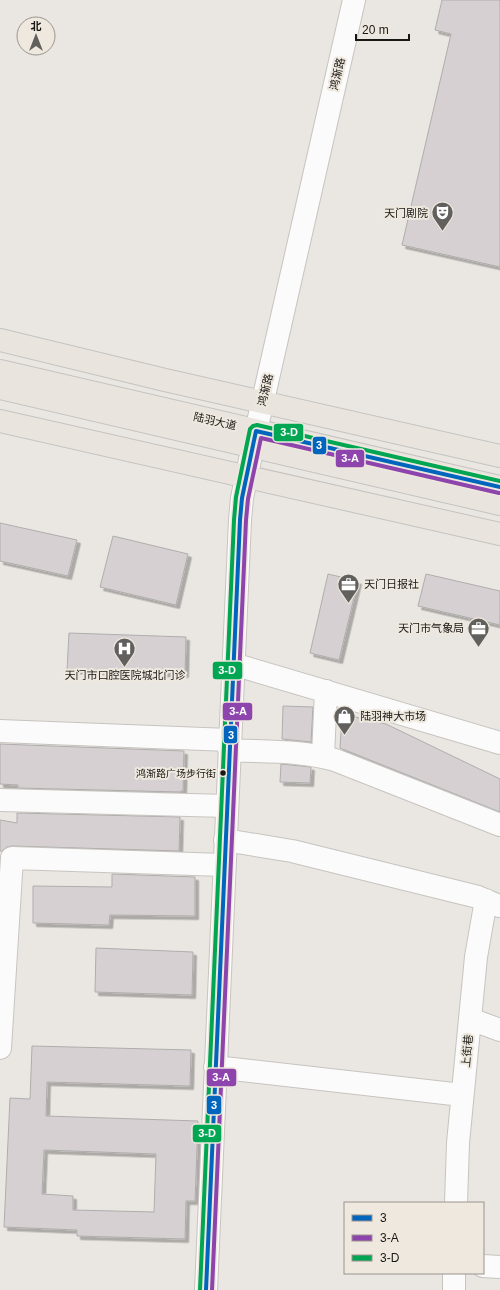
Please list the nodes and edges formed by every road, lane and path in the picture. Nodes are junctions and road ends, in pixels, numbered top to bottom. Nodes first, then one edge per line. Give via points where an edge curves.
1 (354, 0) edge
2 (0, 340) edge
3 (0, 371) edge
4 (165, 380) junction
5 (0, 388) edge
6 (263, 402) junction
7 (0, 421) edge
8 (255, 439) junction
9 (500, 456) edge
10 (176, 461) junction
11 (247, 477) junction
12 (500, 487) edge
13 (500, 504) edge
14 (500, 534) edge
15 (233, 664) junction
16 (326, 691) junction
17 (0, 731) edge
18 (500, 743) edge
19 (229, 745) junction
20 (323, 756) junction
21 (0, 800) edge
22 (226, 806) junction
23 (500, 825) edge
24 (225, 840) junction
25 (224, 865) junction
26 (493, 904) edge
27 (470, 1019) junction
28 (500, 1030) edge
29 (0, 1048) edge
30 (215, 1067) junction
31 (462, 1095) junction
32 (456, 1202) edge
33 (484, 1266) edge
34 (500, 1267) edge
35 (454, 1274) edge
36 (206, 1290) edge
37 (454, 1290) edge

1 - 6 street, 鸿渐路
2 - 4 main road
3 - 8 main road, 陆羽大道
4 - 6 main road
4 - 8 main road
5 - 8 main road, 陆羽大道
6 - 8 street, 鸿渐路
6 - 9 main road
7 - 10 main road
8 - 10 main road
8 - 11 street, 鸿渐路
8 - 12 main road, 陆羽大道
8 - 13 main road, 陆羽大道
10 - 11 main road
11 - 14 main road
11 - 15 street, 鸿渐路 via 240,520
15 - 16 street
15 - 19 street, 鸿渐路
16 - 18 street
16 - 20 street
17 - 19 street
19 - 20 street
19 - 22 street, 鸿渐路
20 - 23 street
21 - 22 street
22 - 24 street, 鸿渐路
24 - 25 street, 鸿渐路
24 - 26 street via 292,851 471,895
25 - 29 street via 12,858
25 - 30 street, 鸿渐路
26 - 27 street, 上街巷 via 476,957
27 - 28 street
27 - 31 street, 上街巷
30 - 31 street
30 - 36 street, 鸿渐路
31 - 32 street, 上街巷
33 - 34 street
35 - 37 street

